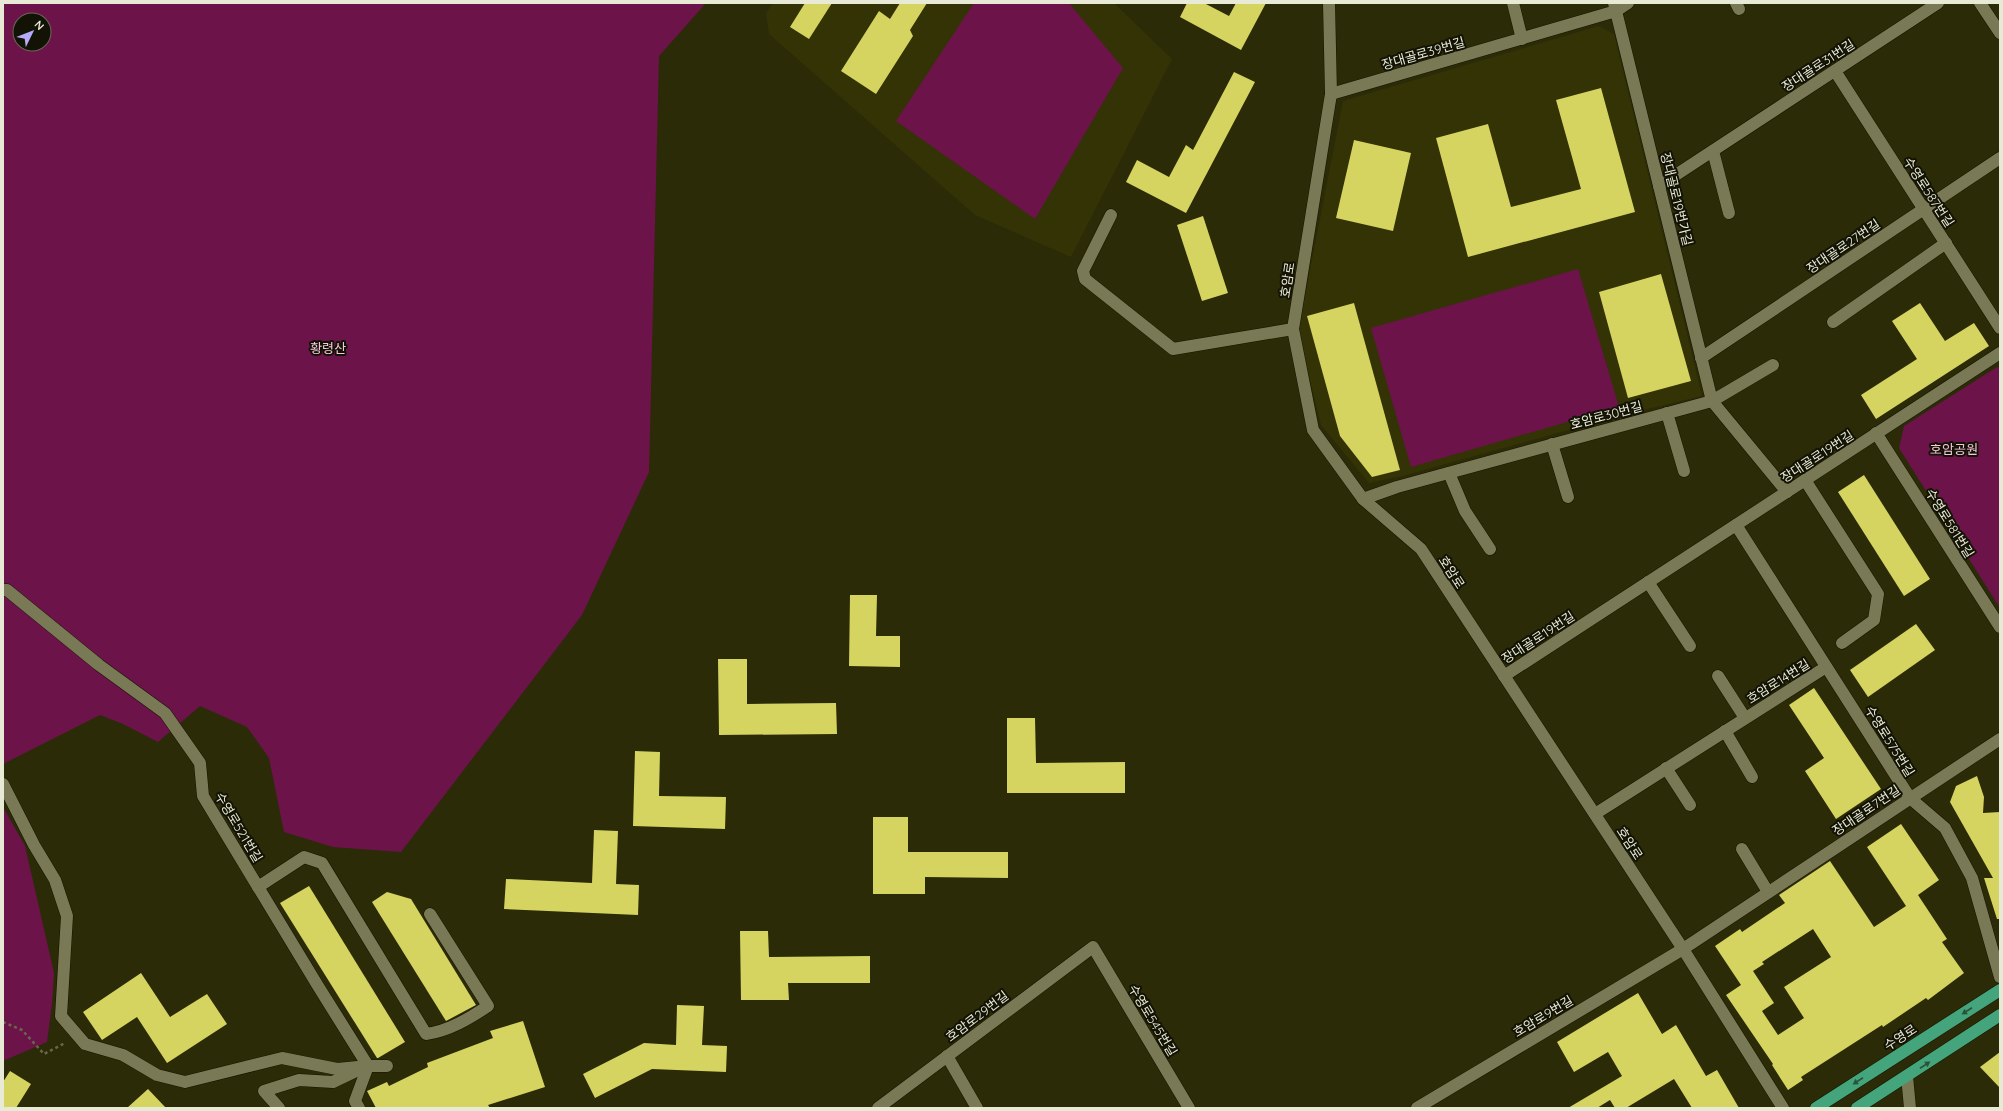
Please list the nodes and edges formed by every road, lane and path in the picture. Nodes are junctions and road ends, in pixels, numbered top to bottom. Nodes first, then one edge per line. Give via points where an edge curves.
1 (1329, 3) edge
2 (1513, 3) edge
3 (1628, 3) edge
4 (1938, 3) edge
5 (1980, 3) edge
6 (1615, 7) edge
7 (2000, 33) edge
8 (1522, 39) junction
9 (1835, 71) junction
10 (1331, 94) junction
11 (1712, 151) junction
12 (2000, 158) edge
13 (1659, 186) junction
14 (1924, 209) junction
15 (1729, 213) dead end
16 (1111, 215) dead end
17 (1946, 243) junction
18 (1833, 322) dead end
19 (2000, 328) edge
20 (1293, 329) junction
21 (2000, 353) edge
22 (1701, 358) junction
23 (1774, 365) dead end
24 (1712, 401) junction
25 (1667, 413) junction
26 (1876, 433) junction
27 (1552, 444) junction
28 (1684, 471) dead end
29 (1449, 473) junction
30 (1805, 480) junction
31 (1787, 492) junction
32 (1568, 497) dead end
33 (1364, 499) junction
34 (1736, 525) junction
35 (1490, 549) dead end
36 (1648, 582) junction
37 (3, 590) edge
38 (2000, 628) edge
39 (1842, 643) dead end
40 (1690, 646) dead end
41 (1826, 667) junction
42 (1504, 676) junction
43 (1718, 676) dead end
44 (1745, 718) junction
45 (1724, 731) junction
46 (2000, 739) edge
47 (1666, 768) junction
48 (1752, 777) dead end
49 (3, 784) edge
50 (1910, 798) junction
51 (1690, 805) dead end
52 (1595, 814) junction
53 (1742, 849) dead end
54 (258, 887) junction
55 (1768, 892) junction
56 (430, 914) dead end
57 (1093, 947) joint
58 (1683, 949) junction
59 (2000, 976) edge
60 (2000, 990) edge
61 (2000, 1015) edge
62 (3, 1022) edge
63 (78, 1037) junction
64 (947, 1056) junction
65 (368, 1066) junction
66 (387, 1066) dead end
67 (1907, 1076) junction
68 (279, 1108) edge
69 (359, 1108) edge
70 (878, 1108) edge
71 (977, 1108) edge
72 (1189, 1108) edge
73 (1417, 1108) edge
74 (1783, 1108) edge
75 (1816, 1108) edge
76 (1857, 1108) edge
77 (1910, 1108) edge

1 - 10 street, 호암로
2 - 8 street
3 - 6 street, 장대골로39번길
4 - 9 street, 장대골로31번길
5 - 7 street
6 - 8 street, 장대골로39번길
6 - 13 street, 장대골로19번가길
8 - 10 street, 장대골로39번길
9 - 11 street, 장대골로31번길
9 - 14 street, 수영로587번길
10 - 20 street, 호암로
11 - 13 street, 장대골로31번길
11 - 15 street
12 - 14 street, 장대골로27번길
13 - 22 street, 장대골로19번가길
14 - 17 street, 수영로587번길
14 - 22 street, 장대골로27번길
16 - 20 street via 1083,271 1085,279 1173,349
17 - 18 street
17 - 19 street, 수영로587번길
20 - 33 street, 호암로 via 1314,430
21 - 26 street, 장대골로19번길
22 - 24 street, 장대골로19번가길
23 - 24 street
24 - 25 street, 호암로30번길
24 - 31 street, 장대골로19번가길
25 - 27 street, 호암로30번길
25 - 28 street
26 - 30 street, 장대골로19번길
26 - 38 street, 수영로581번길
27 - 29 street, 호암로30번길
27 - 32 street
29 - 33 street, 호암로30번길
29 - 35 street via 1465,511
30 - 31 street, 장대골로19번길
30 - 39 street via 1878,594 1874,620
31 - 34 street, 장대골로19번길
33 - 42 street, 호암로 via 1421,550
34 - 36 street, 장대골로19번길
34 - 41 street, 수영로575번길
36 - 40 street
36 - 42 street, 장대골로19번길
37 - 54 street, 수영로521번길 via 7,590 99,665 165,712 200,763 204,796
41 - 44 street, 호암로14번길
41 - 50 street, 수영로575번길
42 - 52 street, 호암로
43 - 44 street, 호암로14번길
44 - 45 street, 호암로14번길
45 - 47 street, 호암로14번길
45 - 48 street
46 - 50 street, 장대골로7번길
47 - 51 street
47 - 52 street, 호암로14번길
49 - 63 street via 55,880 67,916 61,1016
50 - 55 street, 장대골로7번길
50 - 59 street, 수영로575번길 via 1945,828 1972,878
52 - 58 street, 호암로
53 - 55 street
54 - 56 street via 304,857 322,864 426,1034 436,1033 469,1019 488,1006
54 - 65 street, 수영로521번길
55 - 58 street, 장대골로7번길
57 - 64 street, 호암로29번길
57 - 72 street, 수영로545번길
58 - 73 street, 호암로9번길
58 - 74 street, 호암로
60 -> 75 main road, 수영로
67 -> 61 main road
62 - 63 path via 22,1030 44,1054
63 - 65 street via 85,1044 123,1055 157,1075 185,1082 282,1058 337,1069
64 - 70 street, 호암로29번길
64 - 71 street
65 - 66 street
65 - 68 street via 333,1082 299,1080 264,1091
65 - 69 street via 355,1101
67 - 76 main road
67 - 77 street

